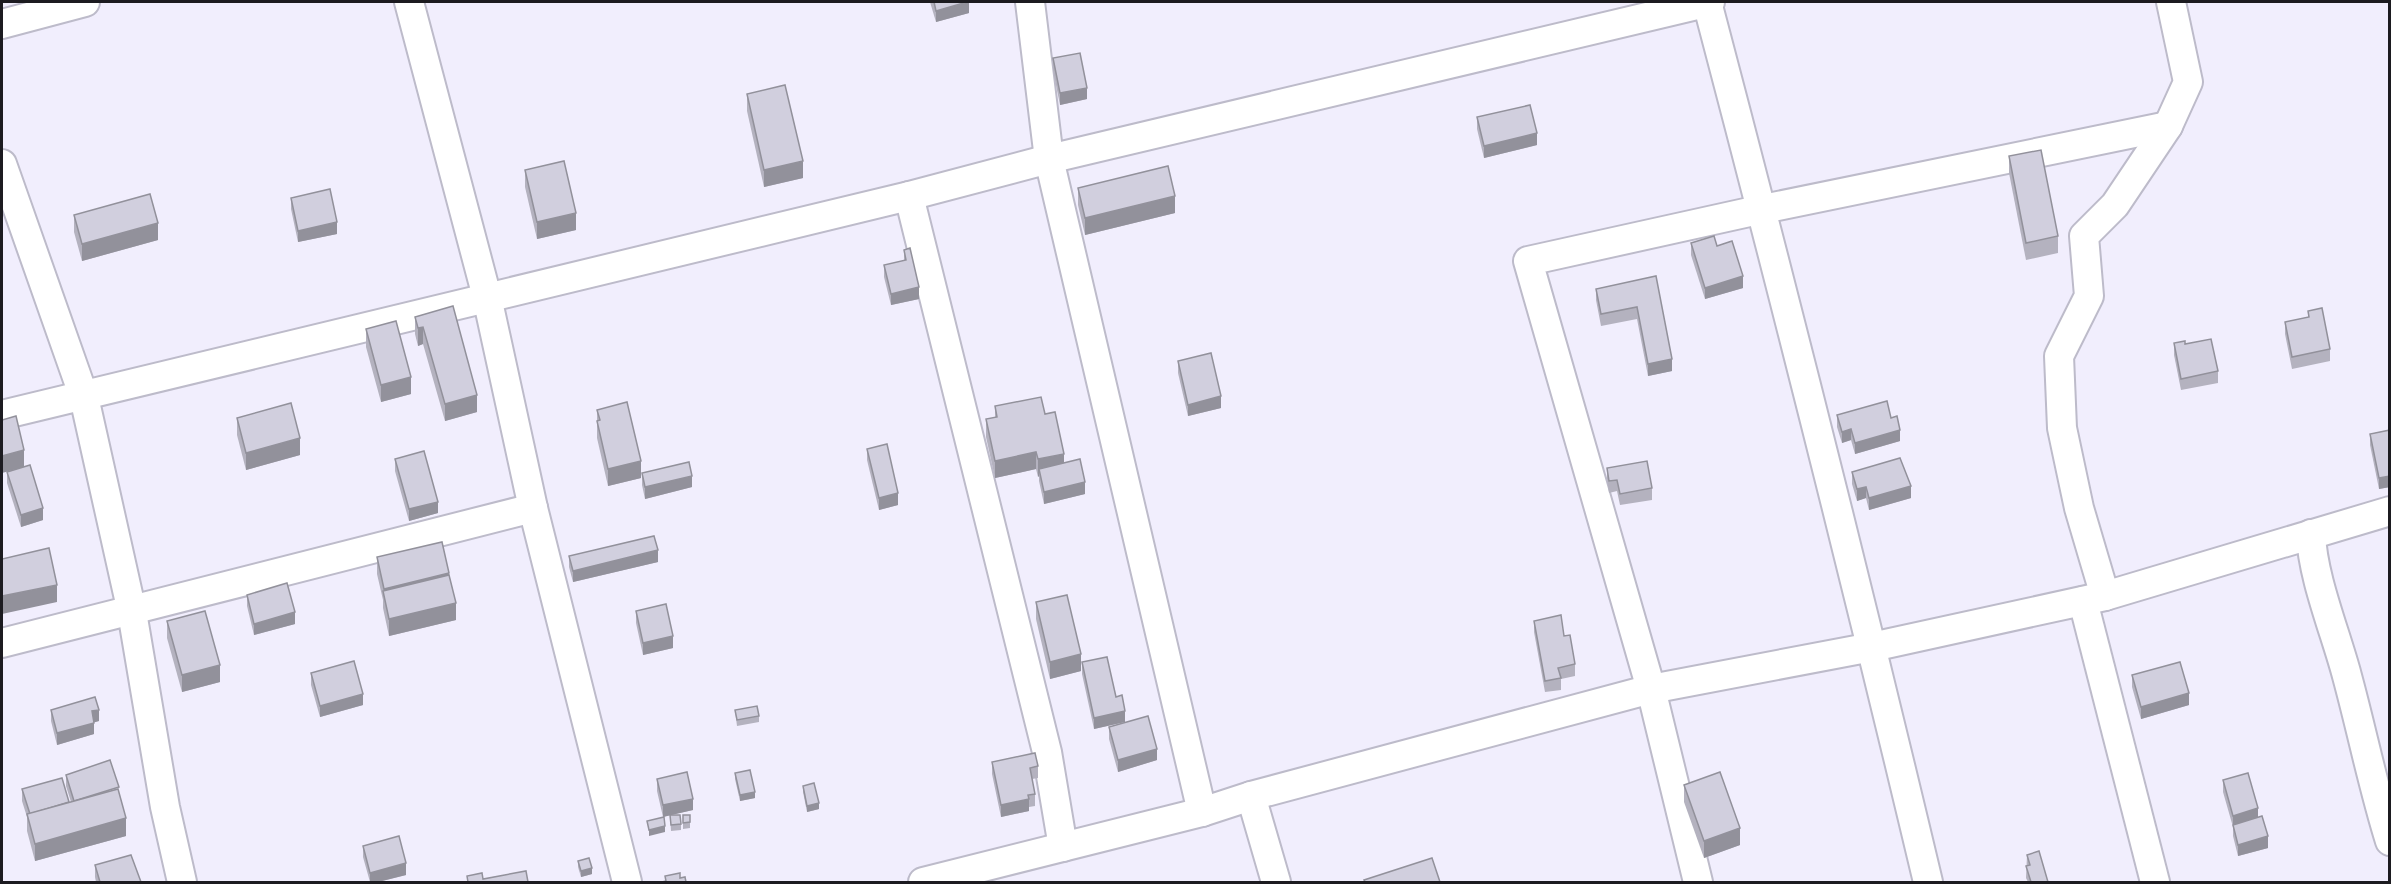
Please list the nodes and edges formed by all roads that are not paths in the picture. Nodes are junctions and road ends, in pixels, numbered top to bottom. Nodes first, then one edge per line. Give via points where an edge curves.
1 (85, 2) edge
2 (409, 2) edge
3 (1030, 2) edge
4 (1708, 2) edge
5 (2171, 2) edge
6 (2, 24) edge
7 (2168, 126) junction
8 (1048, 159) junction
9 (2, 164) edge
10 (909, 196) junction
11 (1763, 209) junction
12 (487, 297) junction
13 (84, 397) junction
14 (2, 415) edge
15 (533, 508) junction
16 (2390, 511) edge
17 (2311, 534) junction
18 (2094, 599) junction
19 (132, 612) junction
20 (2, 643) edge
21 (1872, 647) junction
22 (1651, 689) junction
23 (1251, 796) junction
24 (1202, 812) junction
25 (2390, 841) edge
26 (1063, 847) junction
27 (182, 882) edge
28 (627, 882) edge
29 (923, 882) edge
30 (1276, 882) edge
31 (1698, 882) edge
32 (1928, 882) edge
33 (2155, 882) edge

1 - 6 street
2 - 12 street
3 - 8 street
4 - 8 street
4 - 11 street
5 - 7 street via 2188,82
7 - 11 street
7 - 18 street via 2115,205 2084,236 2089,296 2059,356 2062,428
8 - 10 street
8 - 24 street
9 - 13 street
10 - 12 street
10 - 26 street via 1047,752
11 - 21 street
11 - 22 street via 1528,261
12 - 13 street
12 - 15 street
13 - 14 street
13 - 19 street
15 - 19 street
15 - 28 street
16 - 17 street
17 - 18 street
17 - 25 street via 2311,560 2348,678
18 - 21 street
18 - 33 street
19 - 20 street
19 - 27 street via 165,807
21 - 22 street
21 - 32 street
22 - 23 street
22 - 31 street
23 - 24 street
23 - 30 street
24 - 26 street
26 - 29 street

